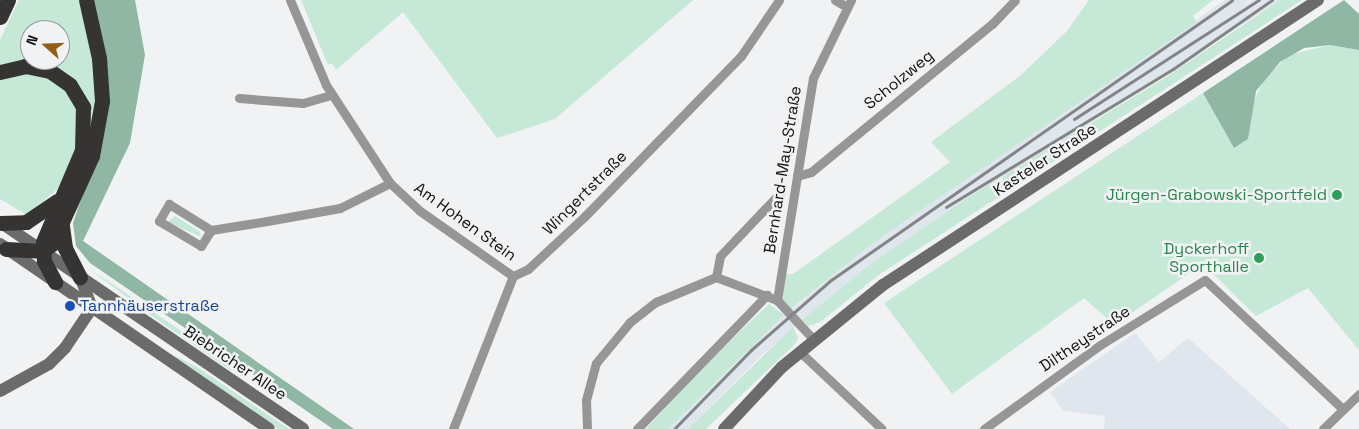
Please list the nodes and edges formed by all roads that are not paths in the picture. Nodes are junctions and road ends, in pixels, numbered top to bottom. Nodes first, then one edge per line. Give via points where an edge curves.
1 (8, 0) edge
2 (86, 0) edge
3 (290, 0) edge
4 (779, 0) edge
5 (835, 0) edge
6 (1015, 0) edge
7 (1318, 0) edge
8 (848, 3) edge
9 (0, 17) edge
10 (0, 72) edge
11 (331, 95) junction
12 (239, 98) dead end
13 (798, 176) junction
14 (390, 183) junction
15 (781, 192) dead end
16 (62, 196) junction
17 (1, 223) edge
18 (62, 226) junction
19 (211, 230) junction
20 (3, 246) edge
21 (42, 250) junction
22 (513, 276) junction
23 (80, 277) junction
24 (716, 277) junction
25 (55, 282) junction
26 (767, 295) junction
27 (777, 300) junction
28 (92, 308) junction
29 (135, 315) junction
30 (814, 340) junction
31 (799, 354) junction
32 (0, 391) edge
33 (1359, 394) edge
34 (1342, 408) junction
35 (269, 429) edge
36 (303, 429) edge
37 (453, 429) edge
38 (587, 429) edge
39 (637, 429) edge
40 (724, 429) edge
41 (882, 429) edge
42 (984, 429) edge
43 (1323, 429) edge

1 - 9 highway
2 - 18 highway via 99,58 101,120 92,156
3 - 11 street, Am Hohen Stein
4 - 22 street, Wingertstraße via 741,56 584,217 528,270
5 - 8 street
6 - 13 street, Scholzweg via 992,24 811,172
7 - 30 main road, Kasteler Straße via 902,271
8 - 13 street, Bernhard-May-Straße via 813,78
10 - 16 highway via 38,67 61,77 78,96 86,120 85,134
11 - 12 street via 303,103
11 - 14 street, Am Hohen Stein
13 - 27 street, Bernhard-May-Straße
14 - 19 street via 340,208
14 - 22 street, Am Hohen Stein via 420,212
15 - 24 street via 720,256
16 - 17 highway via 36,218
16 - 21 highway
17 - 21 main road, Biebricher Allee
18 - 21 highway via 52,244
18 - 23 highway via 65,248
19 - 19 street via 169,204 159,221 201,246
20 - 21 highway
20 - 25 main road
21 - 23 main road, Biebricher Allee
21 - 25 highway
22 - 37 street
23 - 28 main road
23 - 29 main road, Biebricher Allee
24 - 26 street
24 - 38 street via 656,302 603,353 588,386
25 - 28 main road
26 - 27 street
26 - 39 street
27 - 30 street
28 - 29 main road
28 - 32 main road via 58,357
28 - 35 main road
29 - 36 main road, Biebricher Allee
30 - 31 main road, Kasteler Straße
31 - 40 main road, Kasteler Straße
31 - 41 street
33 - 34 street
34 - 42 street, Diltheystraße via 1205,280 1100,345
34 - 43 street

